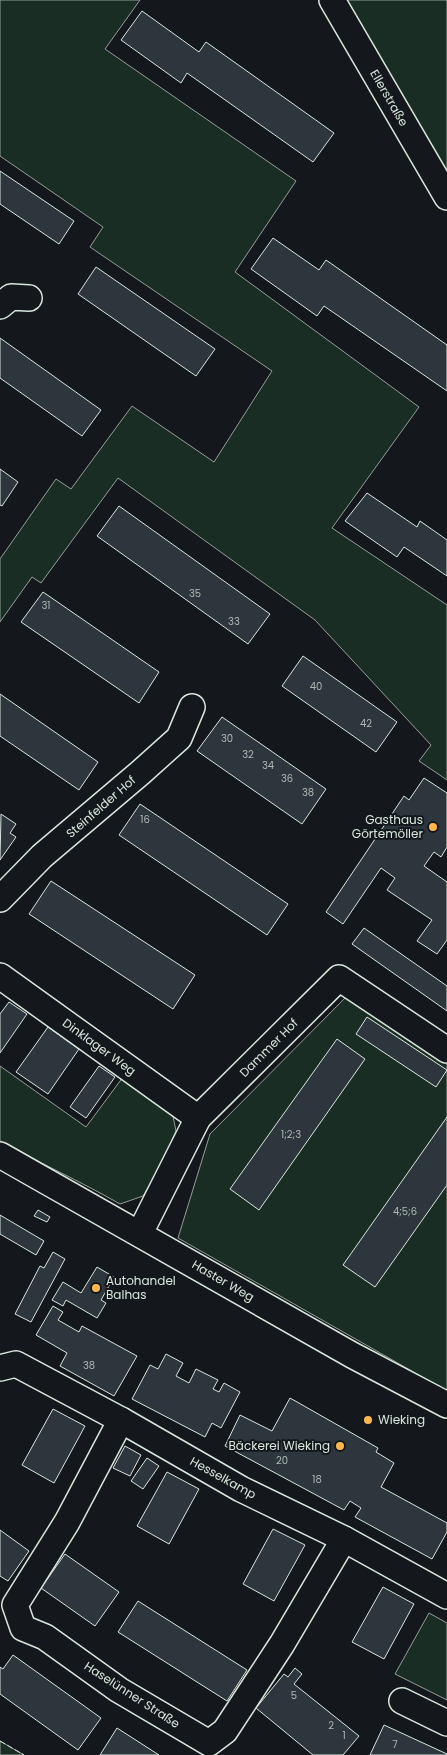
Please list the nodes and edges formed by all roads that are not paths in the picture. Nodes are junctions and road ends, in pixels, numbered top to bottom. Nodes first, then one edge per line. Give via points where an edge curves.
1 (332, 0) edge
2 (447, 197) edge
3 (29, 298) dead end
4 (0, 306) edge
5 (192, 708) dead end
6 (0, 899) edge
7 (0, 976) edge
8 (447, 1050) edge
9 (198, 1118) junction
10 (0, 1154) edge
11 (140, 1233) junction
12 (0, 1368) edge
13 (447, 1405) edge
14 (120, 1420) junction
15 (344, 1539) junction
16 (447, 1596) edge
17 (402, 1701) dead end
18 (447, 1723) edge

1 - 2 street, Ellerstraße
3 - 4 street via 11,297
5 - 6 street, Steinfelder Hof via 179,738 42,856
7 - 9 street, Dinklager Weg
8 - 9 street, Dammer Hof via 339,978
9 - 11 street, Dammer Hof
10 - 11 street, Haster Weg
11 - 13 street, Haster Weg via 352,1355
12 - 14 street, Hesselkamp via 16,1364
14 - 15 street, Hesselkamp via 241,1489
14 - 15 street, Haselünner Straße via 67,1522 15,1605 23,1628 46,1637 119,1690 209,1743 225,1731 282,1644
15 - 16 street, Hesselkamp
17 - 18 street

